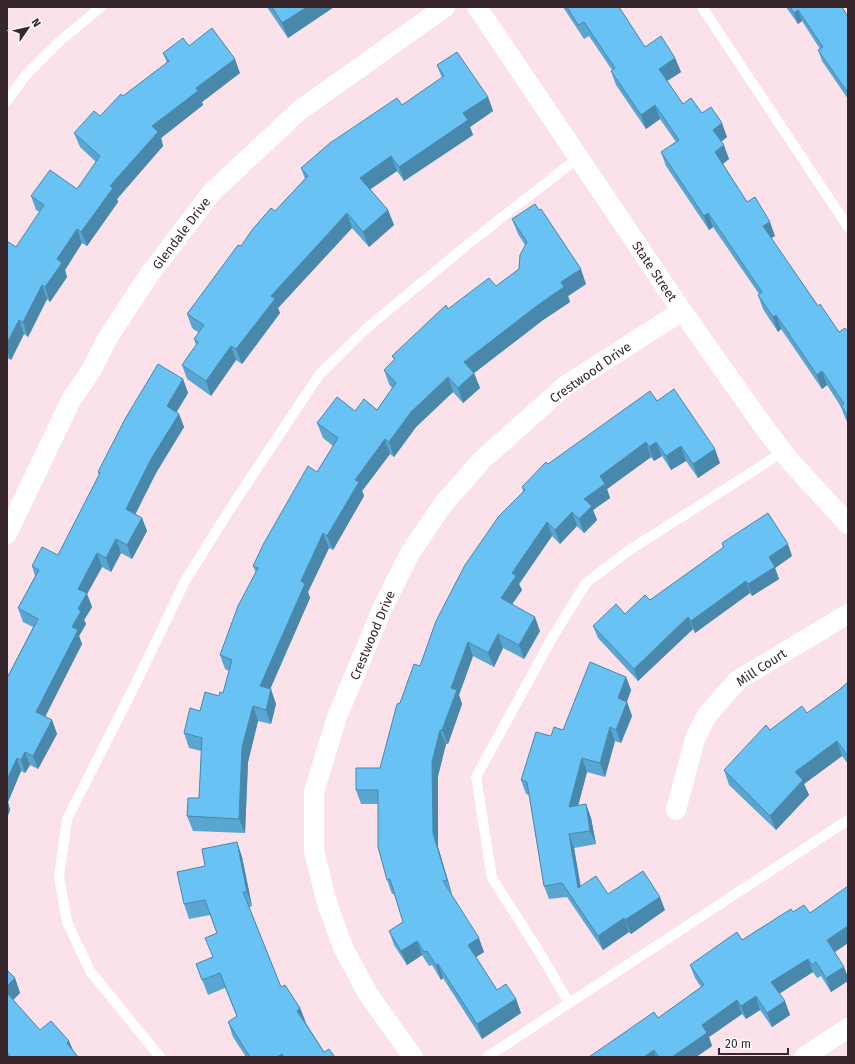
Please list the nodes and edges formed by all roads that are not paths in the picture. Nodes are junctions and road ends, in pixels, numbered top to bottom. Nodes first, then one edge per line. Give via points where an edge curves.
1 (101, 7) edge
2 (445, 7) edge
3 (477, 7) edge
4 (702, 7) edge
5 (7, 101) edge
6 (579, 157) junction
7 (848, 227) edge
8 (682, 311) junction
9 (783, 452) junction
10 (848, 524) edge
11 (7, 534) edge
12 (848, 614) edge
13 (676, 810) dead end
14 (848, 820) edge
15 (569, 1003) junction
16 (848, 1028) edge
17 (160, 1057) edge
18 (413, 1057) edge
19 (486, 1057) edge
20 (804, 1057) edge

1 - 5 lane via 25,76
2 - 11 street, Glendale Drive via 300,110 212,192 149,275 107,340 91,372 71,400
3 - 6 street, State Street
4 - 7 lane
6 - 8 street, State Street
6 - 17 lane via 368,327 319,375 230,509 186,581 67,819 59,877 67,922 90,971
8 - 9 street, State Street
8 - 18 street, Crestwood Drive via 565,386 483,459 444,503 410,553 383,607 337,717 314,792 314,850 327,903 343,947 368,994
9 - 10 street, State Street
9 - 15 lane via 628,551 586,583 552,638 476,777 492,878
12 - 13 street, Mill Court via 738,680 707,715 695,739
14 - 15 lane
15 - 19 lane
16 - 20 street

